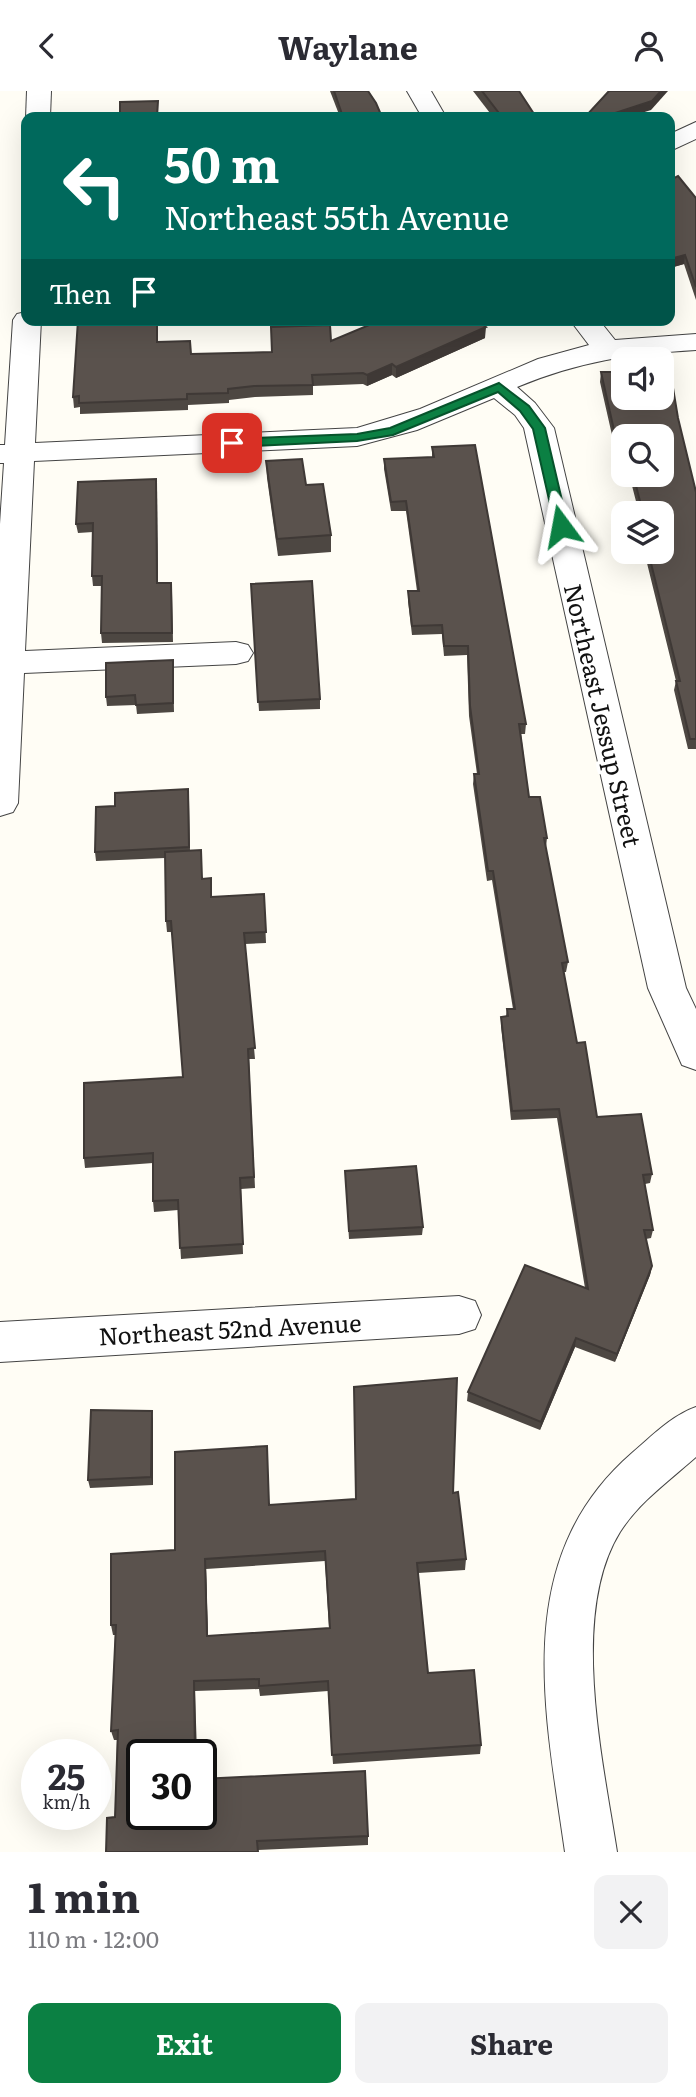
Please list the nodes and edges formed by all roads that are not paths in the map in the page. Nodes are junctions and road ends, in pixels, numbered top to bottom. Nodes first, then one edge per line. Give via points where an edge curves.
1 (39, 91) edge
2 (419, 91) edge
3 (38, 112) edge
4 (431, 112) edge
5 (696, 129) edge
6 (675, 141) edge
7 (26, 326) edge
8 (589, 326) edge
9 (696, 342) edge
10 (606, 348) junction
11 (499, 387) junction
12 (10, 454) edge
13 (236, 653) dead end
14 (8, 663) junction
15 (0, 803) edge
16 (696, 1053) edge
17 (459, 1315) dead end
18 (0, 1342) edge
19 (696, 1428) edge
20 (591, 1852) edge

1 - 3 street
2 - 4 street
5 - 6 street
7 - 12 street
8 - 10 street
9 - 10 street
10 - 11 street via 547,365
11 - 12 street via 393,431 357,437
11 - 16 street, Northeast Jessup Street via 539,428 667,988
12 - 14 street
13 - 14 street
14 - 15 street
17 - 18 street, Northeast 52nd Avenue
19 - 20 street via 603,1516 583,1559 570,1619 569,1684

